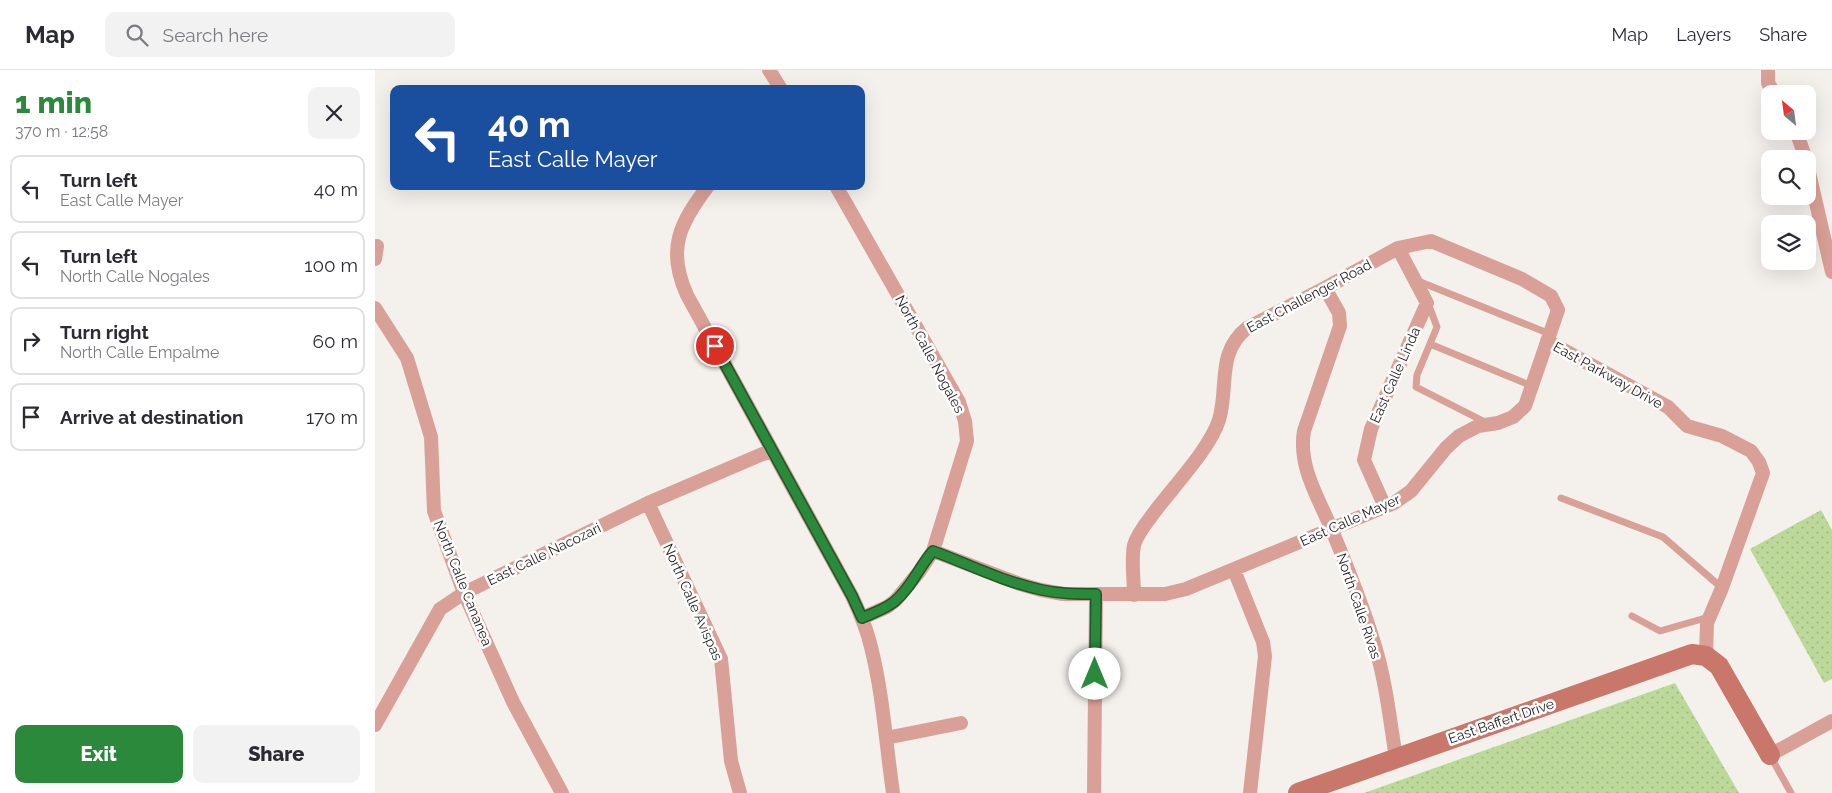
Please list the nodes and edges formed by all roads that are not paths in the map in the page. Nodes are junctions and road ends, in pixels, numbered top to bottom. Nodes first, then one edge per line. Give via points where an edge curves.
1 (769, 70) edge
2 (1768, 70) edge
3 (778, 85) edge
4 (1769, 85) edge
5 (705, 190) edge
6 (838, 190) edge
7 (1816, 203) edge
8 (1398, 248) junction
9 (1832, 272) edge
10 (1415, 280) junction
11 (1325, 288) junction
12 (1427, 303) junction
13 (375, 308) edge
14 (1549, 338) junction
15 (1430, 344) junction
16 (1532, 386) junction
17 (1489, 424) junction
18 (772, 450) junction
19 (1561, 498) dead end
20 (648, 503) junction
21 (1385, 507) junction
22 (1331, 529) junction
23 (933, 551) junction
24 (1234, 570) junction
25 (1722, 588) junction
26 (464, 593) junction
27 (1096, 594) junction
28 (1134, 595) junction
29 (1632, 616) dead end
30 (1710, 616) junction
31 (862, 618) junction
32 (1706, 656) junction
33 (1832, 721) edge
34 (961, 723) dead end
35 (375, 725) edge
36 (886, 738) junction
37 (1770, 755) junction
38 (1396, 758) junction
39 (1787, 792) edge
40 (562, 793) edge
41 (740, 793) edge
42 (893, 793) edge
43 (1094, 793) edge
44 (1250, 793) edge
45 (1298, 793) edge

1 - 3 street
2 - 4 street
5 - 18 street via 681,228 677,247 680,277
6 - 23 street, North Calle Nogales via 963,411 967,441
7 - 9 street
8 - 10 street
8 - 11 street, East Challenger Road
8 - 14 street, East Calle Mayer via 1431,241 1523,279 1551,296 1558,310
10 - 12 street
10 - 14 lane
11 - 22 street, North Calle Rivas via 1339,313 1340,326 1306,424 1302,446 1305,468
11 - 28 street, East Challenger Road via 1247,328 1231,346 1219,418 1212,435 1136,540
12 - 15 lane via 1437,328
12 - 21 street, East Calle Linda via 1371,429 1364,460
13 - 26 street, North Calle Cananea via 407,358 431,437 434,511
14 - 16 street, East Calle Mayer
14 - 25 street, East Parkway Drive via 1667,407 1687,426 1722,436 1751,452 1759,462 1763,473
15 - 16 lane
15 - 17 lane via 1417,375 1416,387
16 - 17 street, East Calle Mayer via 1525,406 1513,417
17 - 21 street, East Calle Mayer via 1459,436 1411,491
18 - 20 street, East Calle Nacozari
18 - 31 street
19 - 25 lane via 1663,537
20 - 26 street, East Calle Nacozari
20 - 41 street, North Calle Avispas via 721,659 731,761
21 - 22 street, East Calle Mayer
22 - 24 street, East Calle Mayer
22 - 38 street, North Calle Rivas via 1375,646
23 - 27 street, East Calle Mayer via 1041,590
23 - 31 street, North Calle Nogales via 896,600
24 - 28 street, East Calle Mayer via 1176,592
24 - 44 street via 1263,642 1265,656
25 - 30 street
26 - 35 street, East Calle Nacozari via 440,609
26 - 40 street, North Calle Cananea via 513,702
27 - 28 street, East Calle Mayer
27 - 43 street
29 - 30 lane via 1661,631
30 - 32 street
31 - 36 street via 877,672
32 - 37 street via 1719,666
32 - 38 street, East Baffert Drive via 1689,655
33 - 37 street
34 - 36 street
36 - 42 street
37 - 39 lane
38 - 45 street, East Baffert Drive

